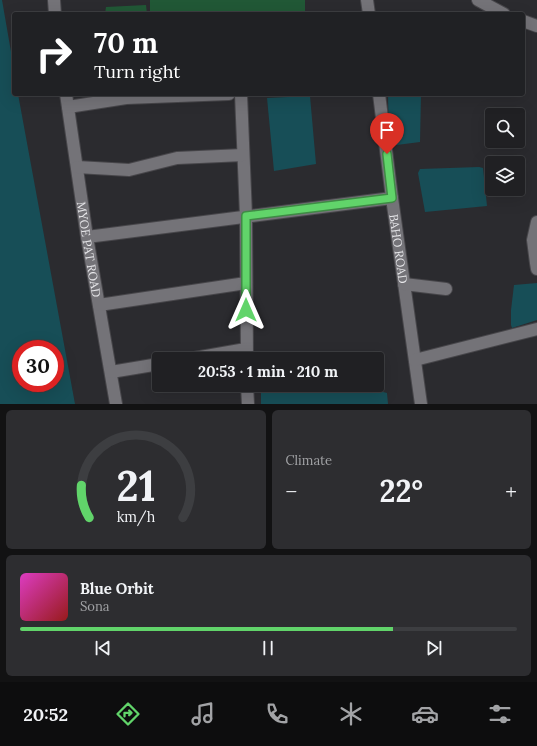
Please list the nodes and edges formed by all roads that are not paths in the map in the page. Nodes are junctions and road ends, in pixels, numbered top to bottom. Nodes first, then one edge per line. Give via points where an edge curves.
1 (54, 0) edge
2 (367, 0) edge
3 (478, 0) edge
4 (55, 12) edge
5 (369, 12) edge
6 (500, 12) edge
7 (525, 22) edge
8 (537, 26) edge
9 (66, 96) edge
10 (178, 96) edge
11 (240, 96) edge
12 (379, 96) edge
13 (68, 108) junction
14 (243, 155) junction
15 (77, 167) junction
16 (392, 198) junction
17 (246, 216) junction
18 (537, 222) edge
19 (87, 237) junction
20 (537, 268) edge
21 (246, 283) junction
22 (404, 284) junction
23 (446, 289) dead end
24 (99, 305) junction
25 (537, 329) edge
26 (247, 352) edge
27 (415, 360) junction
28 (152, 365) edge
29 (111, 372) junction
30 (247, 392) edge
31 (116, 404) edge
32 (248, 404) edge
33 (421, 404) edge

1 - 4 street
2 - 5 street
3 - 6 street
7 - 8 street
9 - 13 street, MYOE PAT ROAD
10 - 13 street via 126,98
11 - 14 street
12 - 16 street, BAHO ROAD
13 - 15 street, MYOE PAT ROAD
14 - 15 street via 177,158 129,170
14 - 17 street
15 - 19 street, MYOE PAT ROAD
16 - 17 street
16 - 22 street, BAHO ROAD
17 - 19 street
17 - 21 street
18 - 20 street via 533,240
19 - 24 street, MYOE PAT ROAD
21 - 24 street
21 - 26 street
22 - 23 street
22 - 27 street, BAHO ROAD
24 - 29 street, MYOE PAT ROAD
25 - 27 street
27 - 33 street, BAHO ROAD
28 - 29 street
29 - 31 street, MYOE PAT ROAD
30 - 32 street

